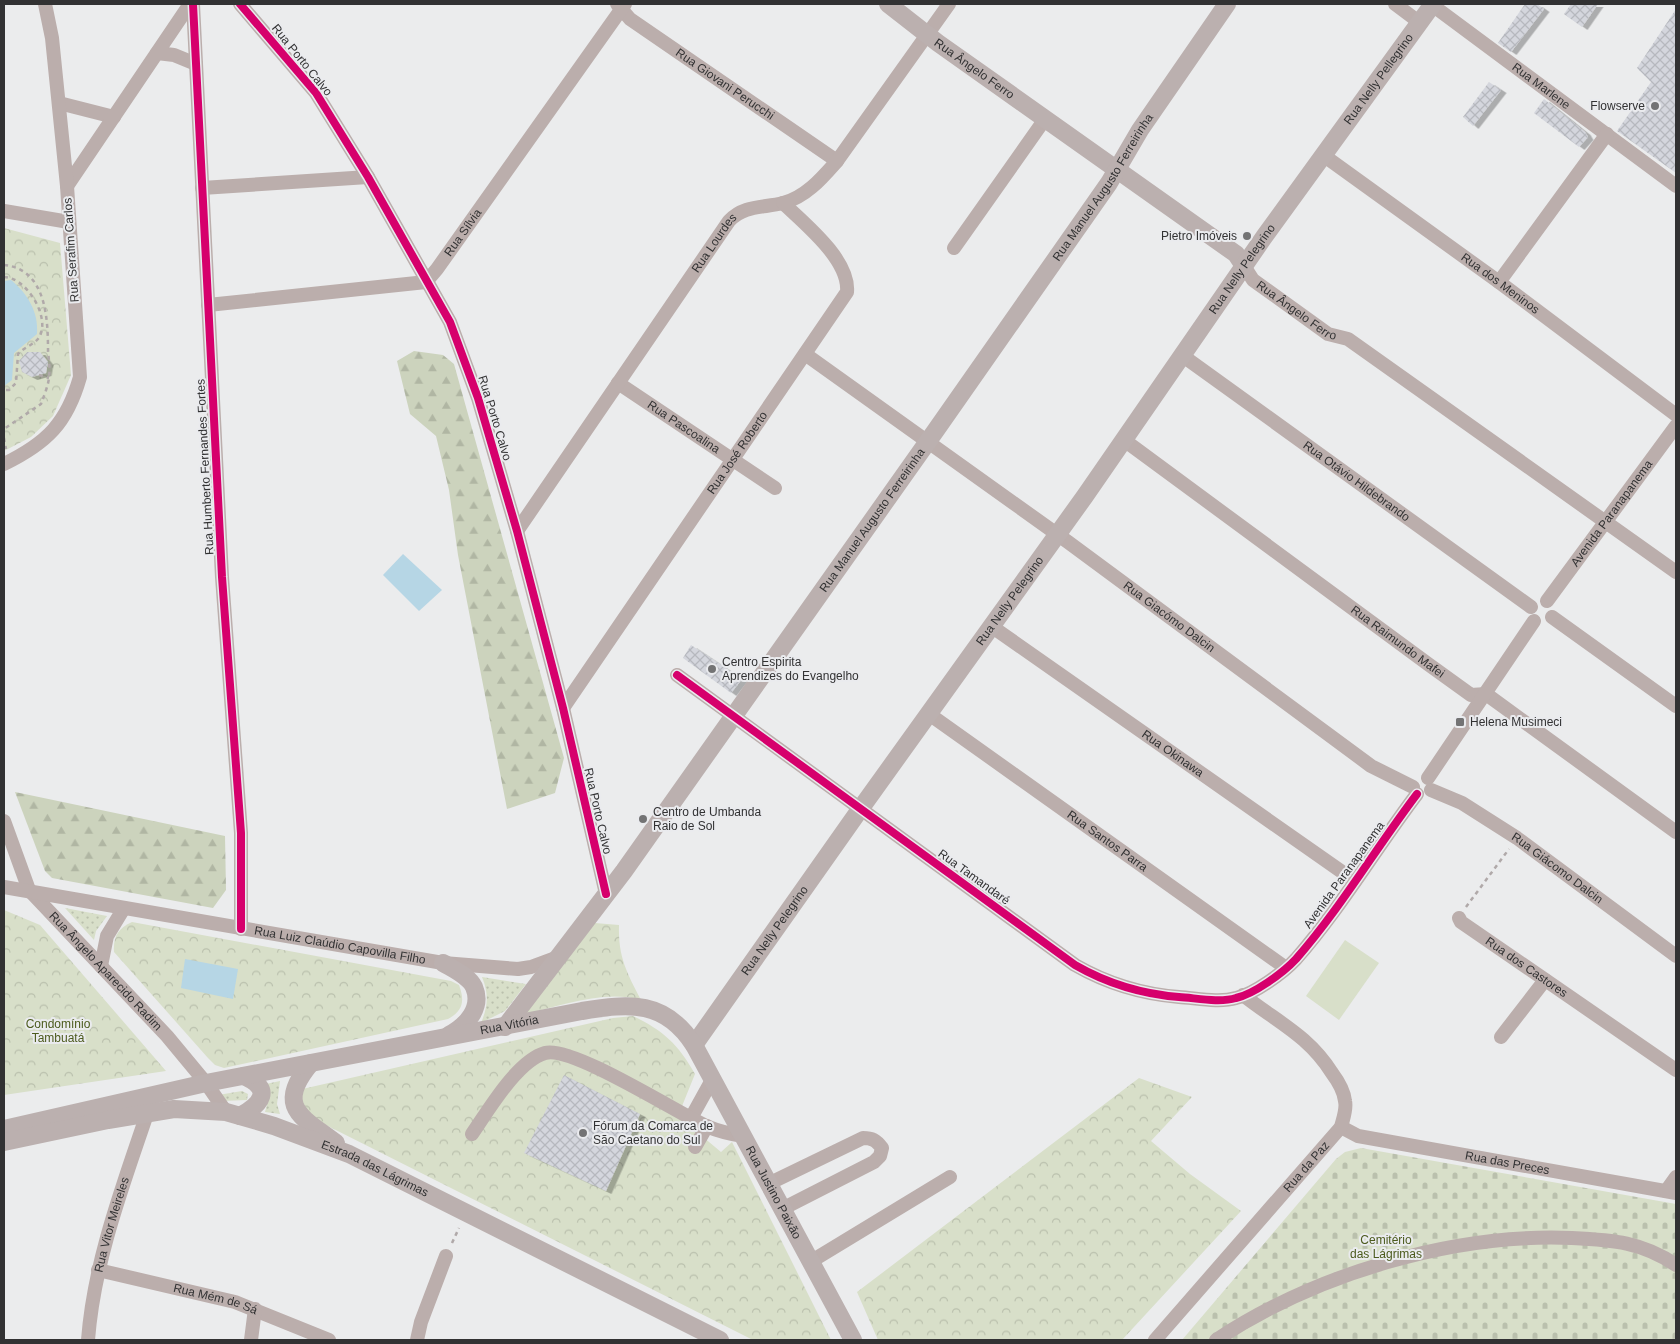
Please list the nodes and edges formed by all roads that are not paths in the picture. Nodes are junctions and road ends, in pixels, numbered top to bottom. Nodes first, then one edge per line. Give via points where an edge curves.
1 (45, 4) edge
2 (192, 4) edge
3 (240, 4) edge
4 (888, 4) edge
5 (949, 4) edge
6 (1227, 4) edge
7 (1394, 4) edge
8 (1432, 4) edge
9 (621, 6) edge
10 (1419, 22) junction
11 (927, 35) junction
12 (157, 53) junction
13 (196, 64) junction
14 (58, 103) junction
15 (114, 117) junction
16 (1046, 119) junction
17 (1607, 134) junction
18 (1323, 155) junction
19 (838, 162) junction
20 (1116, 170) junction
21 (368, 177) junction
22 (67, 186) junction
23 (1676, 186) edge
24 (202, 188) junction
25 (783, 203) junction
26 (4, 211) edge
27 (69, 222) junction
28 (954, 248) dead end
29 (1244, 266) junction
30 (426, 282) junction
31 (1499, 282) junction
32 (208, 304) junction
33 (805, 354) junction
34 (1183, 356) junction
35 (618, 384) junction
36 (1676, 415) edge
37 (1676, 426) edge
38 (1124, 440) junction
39 (926, 442) junction
40 (733, 459) junction
41 (4, 464) edge
42 (775, 488) dead end
43 (1604, 523) junction
44 (517, 531) junction
45 (1057, 534) junction
46 (1676, 572) edge
47 (1547, 601) junction
48 (1530, 607) junction
49 (1552, 617) junction
50 (1534, 621) junction
51 (991, 626) junction
52 (677, 675) dead end
53 (1486, 694) junction
54 (1676, 706) edge
55 (563, 708) junction
56 (929, 714) junction
57 (734, 715) junction
58 (1430, 784) junction
59 (1415, 791) junction
60 (861, 808) junction
61 (4, 821) edge
62 (1676, 832) edge
63 (1355, 881) junction
64 (4, 886) edge
65 (29, 890) junction
66 (606, 894) junction
67 (124, 908) junction
68 (1459, 918) road end
69 (241, 929) junction
70 (1676, 956) edge
71 (559, 957) junction
72 (443, 963) junction
73 (101, 966) junction
74 (1286, 968) junction
75 (1546, 980) junction
76 (1243, 995) junction
77 (505, 1027) junction
78 (1501, 1038) dead end
79 (439, 1040) junction
80 (694, 1045) junction
81 (311, 1064) junction
82 (1676, 1070) edge
83 (244, 1076) junction
84 (712, 1080) junction
85 (206, 1083) junction
86 (147, 1114) junction
87 (233, 1114) junction
88 (691, 1118) junction
89 (707, 1126) junction
90 (1341, 1127) junction
91 (4, 1129) edge
92 (472, 1134) dead end
93 (743, 1136) junction
94 (4, 1142) edge
95 (695, 1147) dead end
96 (349, 1154) junction
97 (1676, 1176) edge
98 (950, 1177) dead end
99 (768, 1184) junction
100 (1671, 1192) edge
101 (782, 1209) junction
102 (446, 1256) road end
103 (810, 1262) junction
104 (1676, 1265) edge
105 (98, 1270) junction
106 (255, 1309) junction
107 (851, 1339) edge
108 (88, 1340) edge
109 (251, 1340) edge
110 (329, 1340) edge
111 (417, 1340) edge
112 (720, 1340) edge
113 (1155, 1340) edge
114 (1216, 1340) edge

1 - 14 street, Rua Serafim Carlos via 52,38
2 - 12 street
2 - 13 street, Rua Humberto Fernandes Fortes
3 - 21 street, Rua Porto Calvo via 316,93
4 - 11 main road, Rua Ângelo Ferro
5 - 11 street, Rua Lourdes
6 - 20 main road, Rua Manuel Augusto Ferreirinha
7 - 10 street
8 - 10 main road, Rua Nelly Pellegrino
8 - 17 street, Rua Marlene
9 - 19 street, Rua Giovani Perucchi via 630,19
9 - 30 street, Rua Sílvia
10 - 18 main road, Rua Nelly Pellegrino
11 - 16 main road, Rua Ângelo Ferro
11 - 19 street, Rua Lourdes
12 - 13 street via 174,55
12 - 15 street
13 - 24 street, Rua Humberto Fernandes Fortes
14 - 15 street
14 - 22 street, Rua Serafim Carlos
15 - 22 street
16 - 20 main road, Rua Ângelo Ferro
16 - 28 street
17 - 23 street, Rua Marlene
17 - 31 street
18 - 29 main road, Rua Nelly Pelegrino
18 - 31 street, Rua dos Meninos
19 - 25 street, Rua Lourdes via 797,198
20 - 29 main road, Rua Ângelo Ferro via 1236,254
20 - 39 main road, Rua Manuel Augusto Ferreirinha
21 - 24 street
21 - 30 street, Rua Porto Calvo
22 - 27 street, Rua Serafim Carlos
24 - 32 street, Rua Humberto Fernandes Fortes
25 - 33 street, Rua José Roberto via 835,257 848,284 839,307
25 - 35 street, Rua Lourdes via 742,210 729,220
26 - 27 street
27 - 41 street, Rua Serafim Carlos via 80,377 74,400 58,427 34,447
29 - 34 main road, Rua Nelly Pelegrino
29 - 43 street, Rua Ângelo Ferro via 1260,286 1328,334 1348,339
30 - 32 street
30 - 44 street, Rua Porto Calvo via 450,322 466,361
31 - 36 street, Rua dos Meninos
32 - 69 street, Rua Humberto Fernandes Fortes via 222,577 241,833
33 - 39 street
33 - 40 street, Rua José Roberto
34 - 38 main road, Rua Nelly Pelegrino
34 - 48 street, Rua Otávio Hildebrando
35 - 40 street, Rua Pascoalina
35 - 44 street, Rua Lourdes
37 - 43 street, Avenida Paranapanema
38 - 45 main road, Rua Nelly Pelegrino
38 - 53 street, Rua Raimundo Mafei via 1471,695
39 - 45 street, Rua Giacómo Dalcin
39 - 57 main road, Rua Manuel Augusto Ferreirinha
40 - 42 street, Rua Pascoalina
40 - 55 street, Rua José Roberto
43 - 46 street, Rua Ângelo Ferro
43 - 47 street, Avenida Paranapanema
44 - 55 street, Rua Porto Calvo
45 - 51 main road, Rua Nelly Pelegrino
45 - 59 street, Rua Giacómo Dalcin via 1371,766
47 - 48 street via 1540,599
47 - 49 street via 1553,609
48 - 50 street
49 - 50 street via 1542,624
49 - 54 street
50 - 53 street
51 - 56 main road, Rua Nelly Pelegrino
51 - 63 street, Rua Okinawa
52 - 57 street, Rua Tamandaré
53 - 58 street
53 - 62 street, Rua Raimundo Mafei
55 - 66 street, Rua Porto Calvo
56 - 60 main road, Rua Nelly Pelegrino
56 - 74 street, Rua Santos Parra
57 - 60 street, Rua Tamandaré
57 - 66 main road, Rua Manuel Augusto Ferreirinha
58 - 59 street via 1424,777 1416,779
58 - 70 street, Rua Giácomo Dalcin via 1516,838
59 - 63 street, Avenida Paranapanema
60 - 76 street, Rua Tamandaré via 1075,965 1099,979 1128,989 1168,996 1210,999
60 - 80 main road, Rua Nelly Pelegrino
61 - 65 street, Rua Ângelo Aparecido Radim
63 - 74 street, Avenida Paranapanema
64 - 65 street, Rua Luiz Claúdio Capovilla Filho
65 - 67 street, Rua Luiz Claúdio Capovilla Filho
65 - 73 street, Rua Ângelo Aparecido Radim
66 - 71 main road, Rua Manuel Augusto Ferreirinha
67 - 69 street, Rua Luiz Claúdio Capovilla Filho
67 - 73 street via 108,936
68 - 75 street, Rua dos Castores
69 - 72 street, Rua Luiz Claúdio Capovilla Filho
71 - 72 street, Rua Luiz Claúdio Capovilla Filho via 518,970
71 - 77 main road, Rua Manuel Augusto Ferreirinha
72 - 79 main road via 474,986 476,998 468,1022
73 - 85 street, Rua Ângelo Aparecido Radim via 173,1042
74 - 76 street, Rua Tamandaré
75 - 78 street
75 - 82 street, Rua dos Castores
76 - 90 street via 1296,1032 1324,1060 1345,1100
77 - 79 main road, Rua Vitória
77 - 80 main road, Rua Vitória via 613,1006 650,1007 679,1025
79 - 81 main road, Rua Vitória
80 - 84 main road, Rua Justino Paixão
81 - 83 main road
81 - 96 main road via 296,1084 296,1109 300,1116
83 - 85 main road
83 - 87 main road via 261,1089 262,1097 254,1109
84 - 88 street
84 - 93 main road, Rua Justino Paixão
85 - 87 street, Rua Ângelo Aparecido Radim
85 - 91 main road
86 - 87 main road, Estrada das Lágrimas via 178,1109
86 - 94 main road, Estrada das Lágrimas
86 - 105 street, Rua Vitor Meireles
87 - 96 main road, Estrada das Lágrimas
88 - 89 street
88 - 92 street via 585,1064 554,1052 543,1053 512,1078
89 - 93 street
89 - 95 street
90 - 100 street, Rua das Preces via 1358,1136
90 - 113 street, Rua da Paz
93 - 99 main road, Rua Justino Paixão
96 - 112 main road, Estrada das Lágrimas
97 - 100 street
98 - 103 street
99 - 101 main road, Rua Justino Paixão
99 - 101 street via 863,1138 878,1141 882,1148 874,1162
101 - 103 main road, Rua Justino Paixão
102 - 111 street
103 - 107 main road, Rua Justino Paixão
104 - 114 street via 1658,1253 1633,1244 1548,1237 1503,1239 1448,1248 1352,1274 1265,1312
105 - 106 street, Rua Mém de Sá via 201,1293
105 - 108 street, Rua Vitor Meireles
106 - 109 street
106 - 110 street, Rua Mém de Sá

